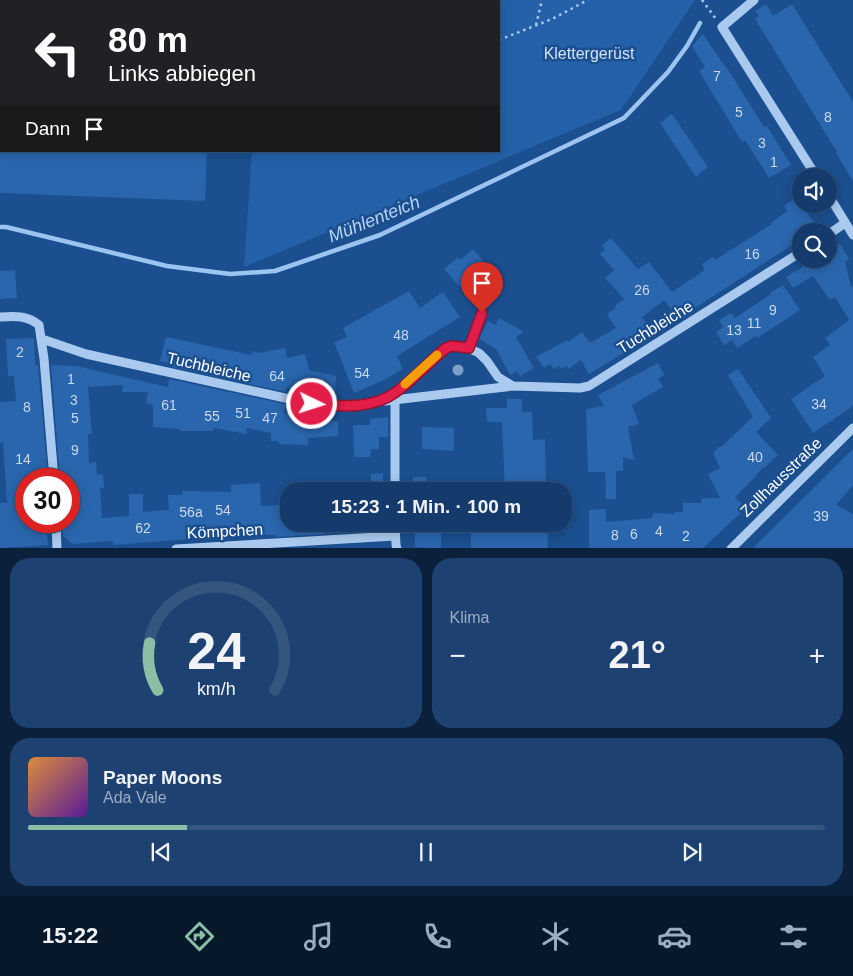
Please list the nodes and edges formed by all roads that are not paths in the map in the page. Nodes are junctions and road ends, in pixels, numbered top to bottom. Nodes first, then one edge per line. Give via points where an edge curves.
1 (754, 0) edge
2 (811, 168) edge
3 (837, 210) edge
4 (845, 223) junction
5 (837, 228) edge
6 (853, 235) edge
7 (792, 258) edge
8 (482, 313) dead end
9 (0, 317) edge
10 (42, 339) junction
11 (469, 348) junction
12 (513, 386) junction
13 (395, 396) junction
14 (853, 428) edge
15 (53, 468) edge
16 (395, 482) edge
17 (395, 532) edge
18 (56, 533) edge
19 (395, 536) junction
20 (57, 548) edge
21 (176, 548) edge
22 (398, 548) edge
23 (731, 548) edge

1 - 2 street via 722,27
3 - 4 street
4 - 5 street
4 - 6 street
7 - 12 street, Tuchbleiche via 589,386
8 - 11 street
9 - 10 street via 32,319 40,325
10 - 13 street, Tuchbleiche via 86,354 291,401 347,407
10 - 15 street
11 - 12 street via 484,356 498,377
11 - 13 street, Tuchbleiche via 446,348
12 - 13 street, Tuchbleiche
13 - 16 street
14 - 23 street, Zollhausstraße
17 - 19 street
18 - 20 street
19 - 21 street, Kömpchen
19 - 22 street

